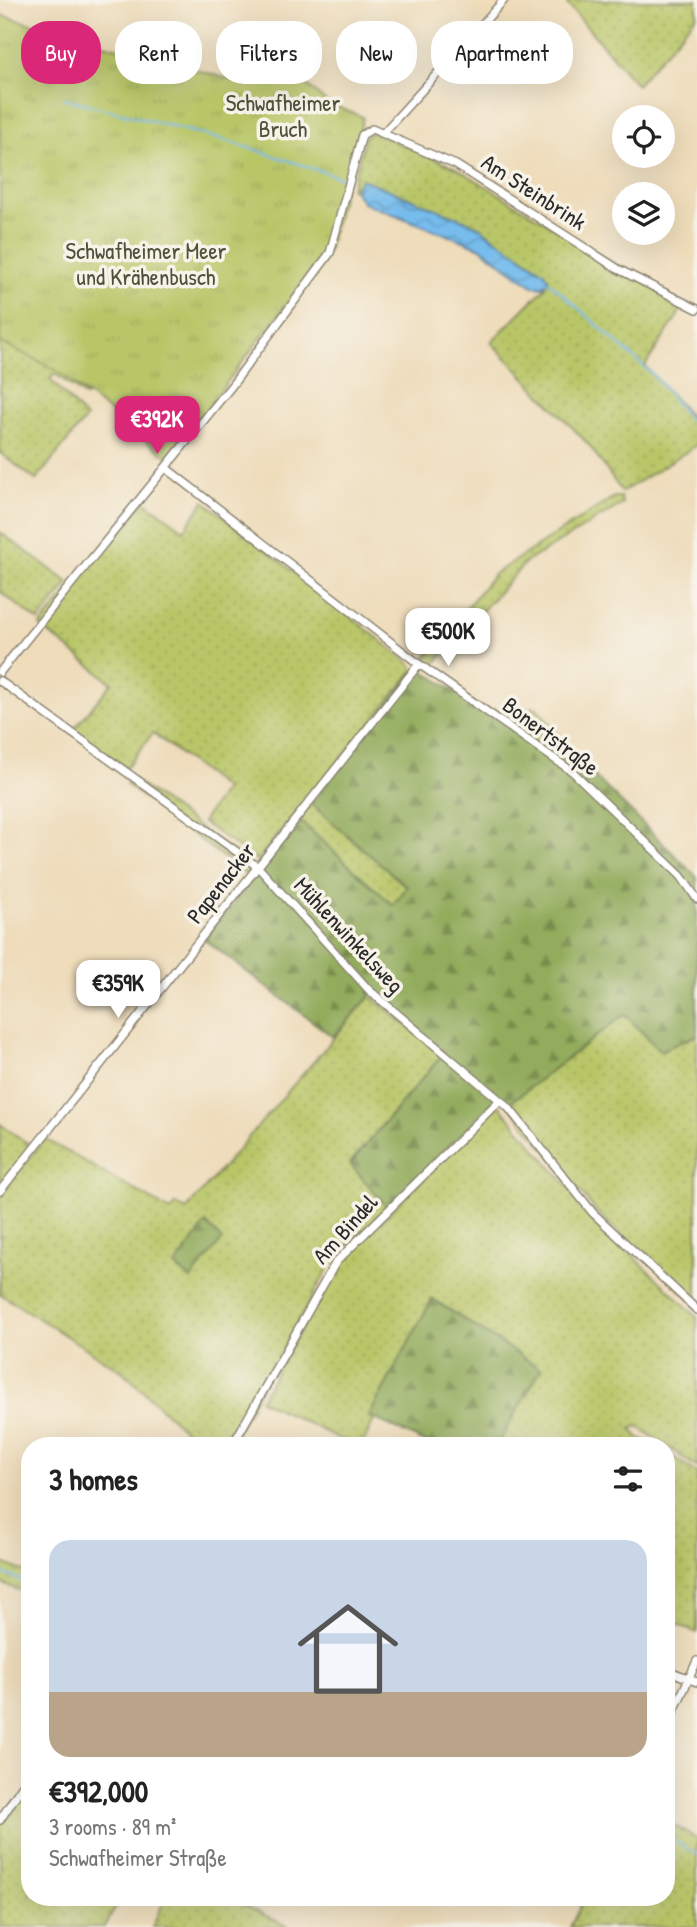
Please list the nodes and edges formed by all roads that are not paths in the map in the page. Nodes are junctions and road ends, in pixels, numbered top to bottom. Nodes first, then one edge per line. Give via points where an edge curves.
1 (504, 0) edge
2 (384, 132) junction
3 (697, 309) edge
4 (166, 468) junction
5 (419, 664) junction
6 (0, 671) edge
7 (0, 681) edge
8 (258, 867) junction
9 (697, 900) edge
10 (499, 1101) junction
11 (0, 1191) edge
12 (697, 1310) edge
13 (237, 1437) edge
14 (697, 1661) edge
15 (675, 1673) edge
16 (689, 1679) junction
17 (697, 1682) edge
18 (675, 1709) edge
19 (21, 1788) edge
20 (0, 1820) edge

1 - 2 street
2 - 3 street, Am Steinbrink via 456,165 618,269
2 - 4 street via 372,129 362,135 330,253
4 - 5 street, Bonertstraße
4 - 6 street
5 - 8 street, Papenacker
5 - 9 street, Bonertstraße via 572,772 681,876
7 - 8 street, Mühlenwinkelsweg
8 - 10 street, Mühlenwinkelsweg via 369,990
8 - 11 street, Papenacker
10 - 12 street, Mühlenwinkelsweg via 593,1213
10 - 13 street, Am Bindel via 336,1262
14 - 16 street
15 - 16 street
16 - 17 street
16 - 18 street
19 - 20 street

